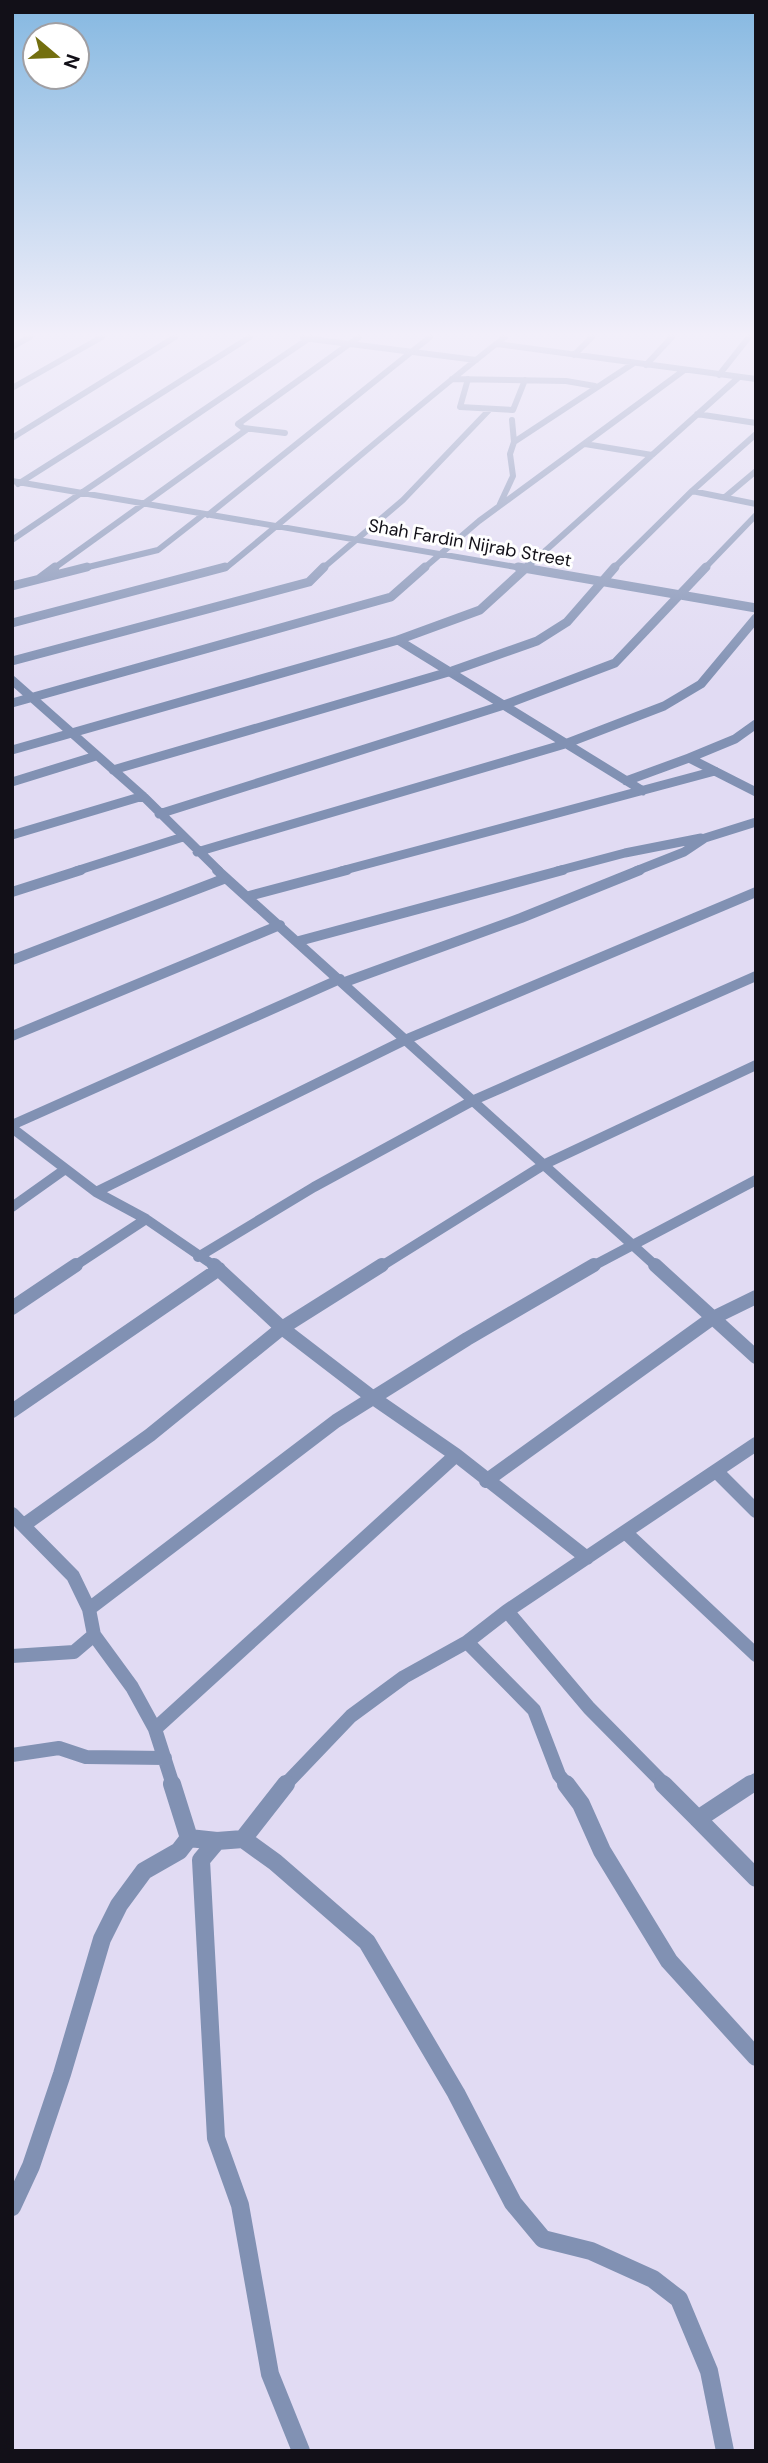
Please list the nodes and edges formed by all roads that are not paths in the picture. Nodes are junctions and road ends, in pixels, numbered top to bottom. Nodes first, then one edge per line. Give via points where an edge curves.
1 (65, 452) edge
2 (143, 452) edge
3 (215, 452) edge
4 (285, 452) edge
5 (365, 452) edge
6 (449, 452) edge
7 (511, 452) edge
8 (574, 452) edge
9 (633, 452) edge
10 (655, 452) edge
11 (736, 452) edge
12 (652, 455) junction
13 (756, 471) edge
14 (16, 482) edge
15 (12, 488) edge
16 (692, 491) junction
17 (83, 493) junction
18 (725, 497) junction
19 (142, 503) junction
20 (756, 503) edge
21 (499, 507) junction
22 (206, 514) junction
23 (756, 515) edge
24 (277, 526) junction
25 (354, 539) junction
26 (12, 540) edge
27 (442, 554) junction
28 (525, 568) junction
29 (39, 579) junction
30 (601, 581) junction
31 (12, 586) edge
32 (682, 594) junction
33 (756, 608) edge
34 (756, 618) edge
35 (12, 623) edge
36 (398, 640) junction
37 (12, 661) edge
38 (452, 671) junction
39 (12, 680) edge
40 (32, 697) junction
41 (12, 703) edge
42 (504, 705) junction
43 (756, 723) edge
44 (72, 733) junction
45 (565, 744) junction
46 (12, 750) edge
47 (96, 756) junction
48 (690, 758) junction
49 (113, 770) junction
50 (715, 771) junction
51 (626, 780) junction
52 (12, 782) edge
53 (643, 791) junction
54 (756, 792) edge
55 (143, 796) junction
56 (159, 814) junction
57 (756, 822) edge
58 (12, 835) edge
59 (183, 837) junction
60 (705, 838) junction
61 (197, 852) junction
62 (226, 878) junction
63 (12, 892) edge
64 (756, 892) edge
65 (249, 896) junction
66 (279, 925) junction
67 (299, 941) junction
68 (12, 960) edge
69 (756, 976) edge
70 (343, 980) junction
71 (12, 1036) edge
72 (407, 1039) junction
73 (756, 1065) edge
74 (474, 1100) junction
75 (12, 1126) edge
76 (545, 1164) junction
77 (64, 1170) junction
78 (756, 1180) edge
79 (96, 1192) junction
80 (12, 1207) edge
81 (146, 1219) junction
82 (632, 1242) junction
83 (198, 1256) junction
84 (219, 1269) junction
85 (756, 1297) edge
86 (12, 1308) edge
87 (711, 1319) junction
88 (282, 1328) junction
89 (756, 1357) edge
90 (372, 1397) junction
91 (12, 1411) edge
92 (756, 1444) edge
93 (456, 1455) junction
94 (716, 1471) junction
95 (486, 1481) junction
96 (756, 1511) edge
97 (18, 1519) edge
98 (625, 1532) junction
99 (587, 1558) junction
100 (89, 1609) junction
101 (508, 1611) junction
102 (94, 1635) junction
103 (467, 1642) junction
104 (756, 1655) edge
105 (12, 1656) edge
106 (155, 1729) junction
107 (12, 1755) edge
108 (165, 1758) junction
109 (756, 1780) edge
110 (698, 1819) junction
111 (189, 1838) junction
112 (243, 1839) junction
113 (216, 1841) junction
114 (756, 1878) edge
115 (756, 2057) edge
116 (12, 2207) edge
117 (302, 2451) edge
118 (725, 2451) edge

1 - 14 street
2 - 17 street
3 - 19 street
4 - 22 street
5 - 24 street
6 - 25 street via 403,500
7 - 21 street via 513,477
8 - 21 street
9 - 12 street
10 - 12 street
11 - 16 street
12 - 28 street
13 - 18 street
14 - 15 street
14 - 17 street, Shah Fardin Nijrab Street
16 - 18 street
16 - 30 street
17 - 19 street, Shah Fardin Nijrab Street
17 - 26 street
18 - 20 street
19 - 22 street, Shah Fardin Nijrab Street
19 - 29 street
21 - 27 street
22 - 24 street, Shah Fardin Nijrab Street
22 - 29 street via 158,550
23 - 32 street
24 - 25 street, Shah Fardin Nijrab Street
24 - 35 street via 227,567
25 - 27 street, Shah Fardin Nijrab Street
25 - 37 street via 309,582
27 - 28 street, Shah Fardin Nijrab Street
27 - 40 street via 391,597
28 - 30 street, Shah Fardin Nijrab Street
28 - 36 street via 480,610
29 - 31 street
30 - 32 street, Shah Fardin Nijrab Street
30 - 38 street via 568,622 537,641
32 - 33 street, Shah Fardin Nijrab Street
32 - 42 street via 615,663
34 - 45 street via 701,684 664,706
36 - 38 street
36 - 44 street
38 - 42 street
38 - 49 street
39 - 40 street
40 - 41 street
40 - 44 street
42 - 45 street
42 - 56 street
43 - 48 street via 735,739
44 - 46 street
44 - 47 street
45 - 51 street
45 - 61 street
47 - 49 street
47 - 52 street
48 - 50 street
48 - 51 street
49 - 55 street
50 - 53 street
50 - 54 street
51 - 53 street
53 - 65 street
55 - 56 street
55 - 58 street
56 - 59 street
57 - 60 street
59 - 61 street
59 - 63 street
60 - 67 street via 625,853
60 - 70 street via 630,875
61 - 62 street
62 - 65 street
62 - 68 street
64 - 72 street
65 - 66 street
66 - 67 street
66 - 71 street
67 - 70 street
69 - 74 street
70 - 72 street
70 - 75 street
72 - 74 street
72 - 79 street
73 - 76 street
74 - 76 street
74 - 83 street
75 - 77 street
76 - 82 street
76 - 88 street
77 - 79 street
77 - 80 street
78 - 82 street
79 - 81 street
81 - 83 street
81 - 86 street
82 - 87 street
82 - 90 street
83 - 84 street
84 - 88 street
84 - 91 street
85 - 87 street
87 - 89 street
87 - 95 street
88 - 90 street
88 - 97 street via 150,1435
90 - 93 street
90 - 100 street via 247,1486
92 - 94 street
93 - 95 street
93 - 106 street
94 - 96 street
94 - 98 street
95 - 99 street
97 - 100 street via 73,1576
98 - 99 street
98 - 104 street
99 - 101 street
100 - 102 street
101 - 103 street
101 - 110 street via 589,1708
102 - 105 street via 74,1652
102 - 106 street
103 - 112 street via 404,1677 351,1716 283,1787
103 - 115 street via 534,1710 559,1775 581,1804 602,1851 669,1961
106 - 108 street
107 - 108 street via 59,1748 86,1756
108 - 111 street
109 - 110 street
110 - 114 street
111 - 113 street
111 - 116 street via 179,1851 144,1871 119,1905 102,1940 31,2166
112 - 113 street
112 - 118 street via 367,1942 456,2093 513,2203 543,2239 591,2251 653,2278 679,2299 709,2371
113 - 117 street via 201,1860 216,2138 240,2205 270,2374

